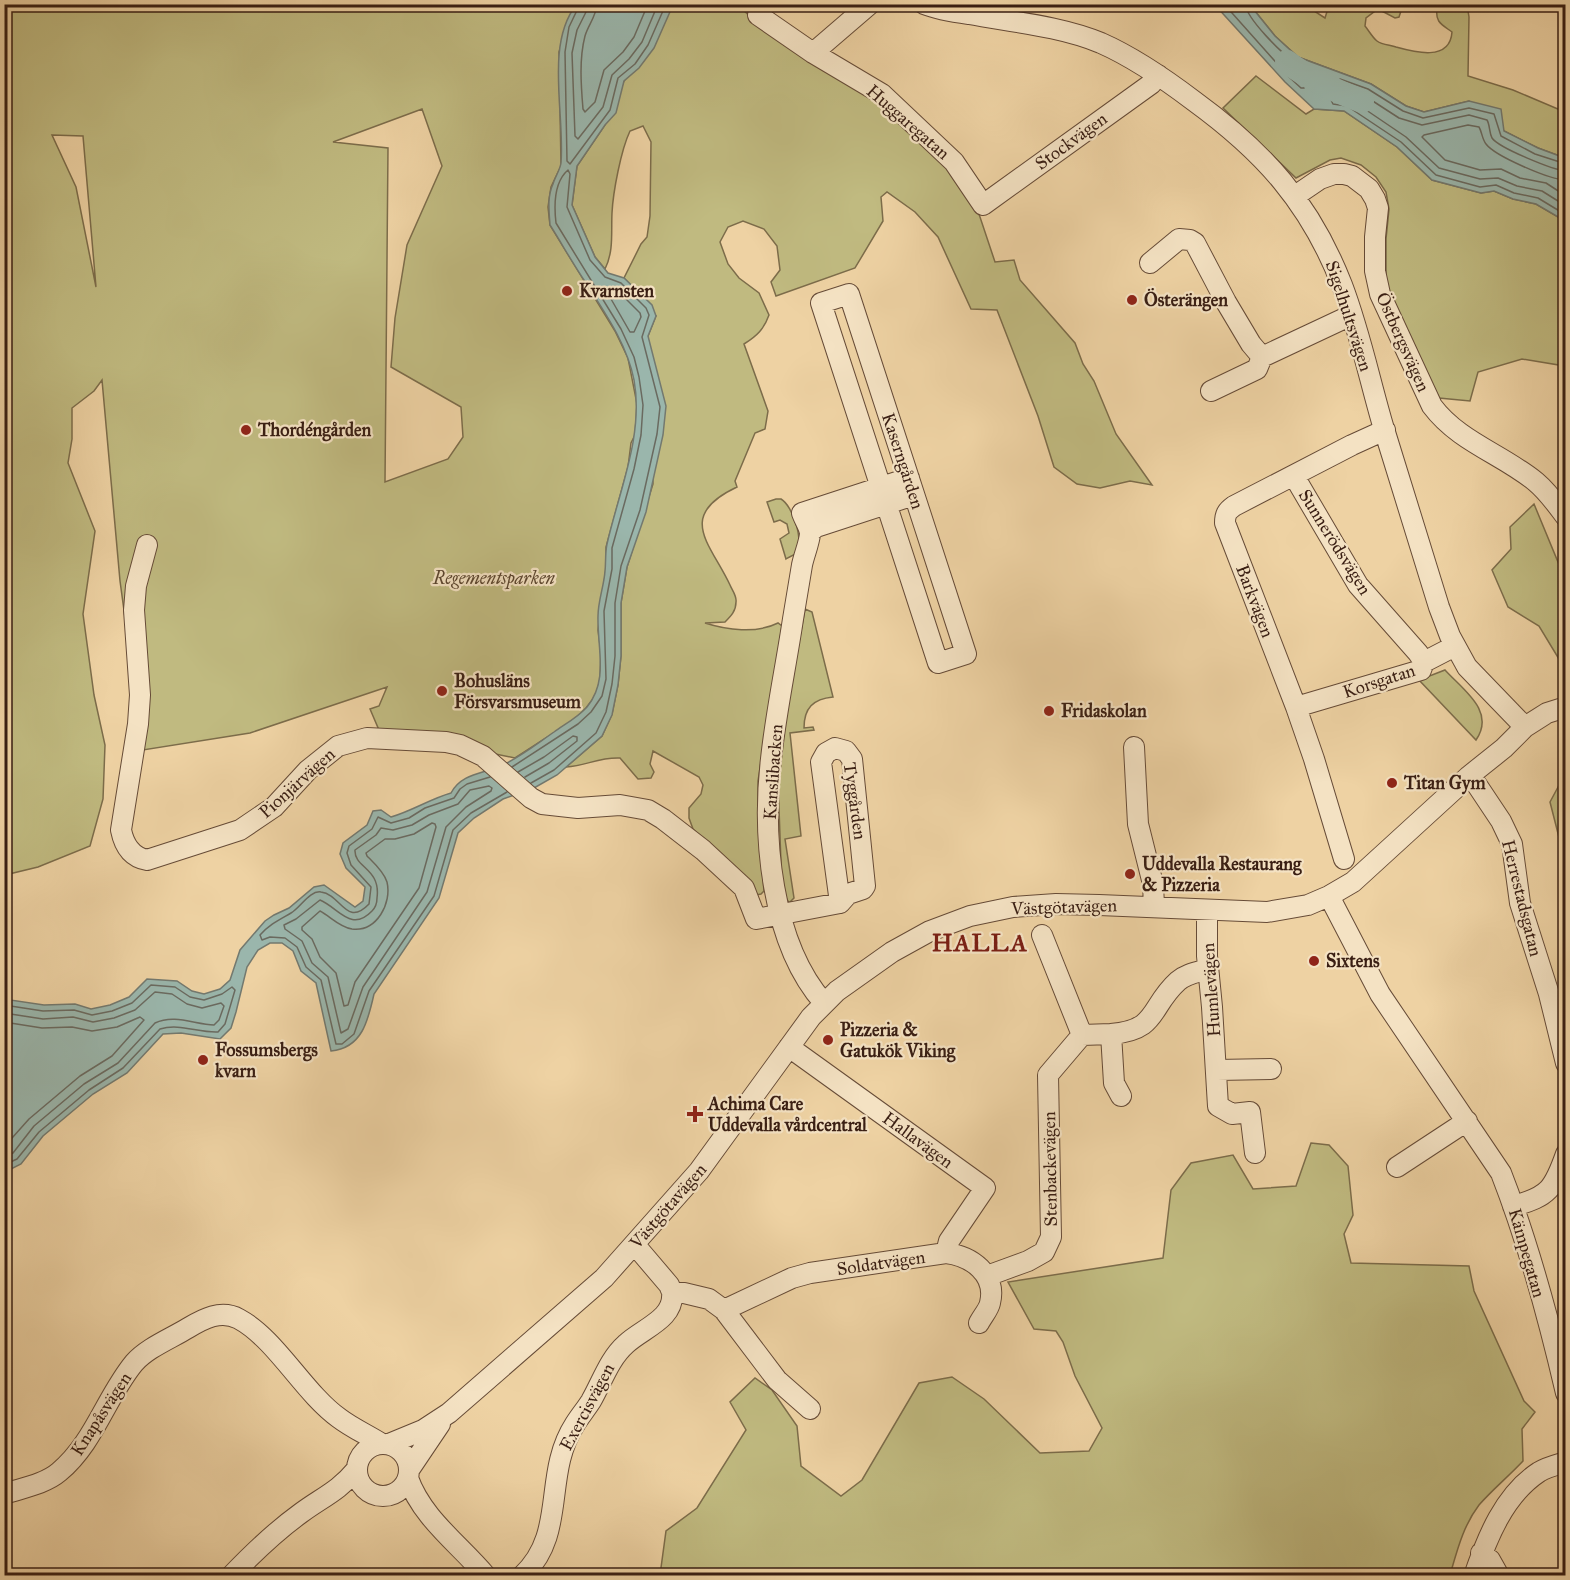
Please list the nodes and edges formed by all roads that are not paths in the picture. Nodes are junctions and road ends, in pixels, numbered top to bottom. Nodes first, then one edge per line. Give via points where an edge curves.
1 (870, 4) edge
2 (924, 4) edge
3 (758, 15) dead end
4 (813, 53) junction
5 (1158, 75) junction
6 (1295, 196) junction
7 (983, 205) joint
8 (1150, 263) dead end
9 (1352, 316) junction
10 (1262, 357) junction
11 (1211, 392) dead end
12 (1385, 430) junction
13 (1294, 476) junction
14 (912, 486) junction
15 (883, 496) junction
16 (1566, 517) edge
17 (810, 532) junction
18 (147, 544) dead end
19 (1455, 645) junction
20 (1424, 662) junction
21 (1296, 707) junction
22 (1566, 707) edge
23 (1525, 727) junction
24 (1134, 747) dead end
25 (1469, 776) junction
26 (1344, 859) dead end
27 (1329, 896) junction
28 (840, 903) junction
29 (1154, 906) junction
30 (1206, 910) junction
31 (779, 913) junction
32 (1042, 935) dead end
33 (1208, 969) junction
34 (824, 1003) junction
35 (1111, 1034) junction
36 (1082, 1035) junction
37 (789, 1047) junction
38 (1566, 1063) edge
39 (1271, 1069) dead end
40 (1217, 1070) junction
41 (1121, 1096) dead end
42 (1467, 1121) junction
43 (1255, 1153) dead end
44 (1566, 1154) edge
45 (1397, 1167) dead end
46 (1514, 1206) junction
47 (635, 1245) junction
48 (946, 1253) junction
49 (987, 1276) junction
50 (672, 1292) junction
51 (724, 1310) junction
52 (979, 1323) dead end
53 (1563, 1372) edge
54 (1566, 1393) edge
55 (810, 1409) dead end
56 (449, 1413) junction
57 (339, 1418) junction
58 (385, 1444) junction
59 (1566, 1462) edge
60 (357, 1467) junction
61 (408, 1474) junction
62 (4, 1494) edge
63 (379, 1495) junction
64 (324, 1500) junction
65 (431, 1518) junction
66 (1481, 1553) junction
67 (251, 1555) junction
68 (216, 1575) edge
69 (231, 1575) edge
70 (486, 1575) edge
71 (522, 1575) edge
72 (1474, 1575) edge
73 (1499, 1575) edge

1 - 4 street
2 - 5 street, Sigelhultsvägen via 1080,36 1126,55
3 - 4 street, Huggaregatan
4 - 7 street, Huggaregatan via 882,94 954,162
5 - 6 street, Sigelhultsvägen via 1254,149
5 - 7 street, Stockvägen
6 - 9 street, Sigelhultsvägen via 1330,256
6 - 16 street, Östbergsvägen via 1320,178 1334,174 1353,176 1369,189 1378,208 1375,271 1380,294 1432,406 1469,440 1536,482
8 - 10 street via 1179,239 1195,243 1226,302
9 - 10 street
9 - 12 street, Sigelhultsvägen
10 - 11 street via 1257,369
12 - 13 street, Barkvägen
12 - 19 street, Sigelhultsvägen via 1439,607
13 - 20 street, Sunnerödsvägen via 1358,585
13 - 21 street, Barkvägen via 1234,506 1226,513 1225,523
14 - 15 street
14 - 15 street, Kaserngården via 966,654 938,663
14 - 15 street, Kaserngården via 849,294 821,303
15 - 17 street
15 - 17 street via 802,513
17 - 31 street, Kanslibacken via 770,768 768,815
18 - 31 street, Pionjärvägen via 134,610 140,678 138,724 121,830 124,843 140,859 147,860 248,826 274,807 328,753 347,742 367,738 446,742 483,756 542,804 648,810 696,844 744,888 756,919
19 - 20 street, Korsgatan
19 - 23 street, Sigelhultsvägen via 1467,667
20 - 21 street, Korsgatan via 1421,670
21 - 26 street, Barkvägen
22 - 23 street, Västgötavägen
23 - 25 street, Västgötavägen
24 - 29 street via 1138,824 1153,884
25 - 27 street, Västgötavägen via 1353,882
25 - 38 street, Herrestadsgatan via 1478,784 1512,844 1520,903
27 - 30 street, Västgötavägen via 1291,909 1267,912
27 - 42 street, Kämpegatan via 1380,994
28 - 28 street, Tyggården via 866,883 852,759 846,751 835,748 821,762
28 - 31 street, Tyggården
29 - 30 street, Västgötavägen
29 - 34 street, Västgötavägen via 1039,905 970,916 930,931 892,952
30 - 33 street, Humlevägen
31 - 34 street, Kanslibacken via 800,969
32 - 36 street
33 - 35 street via 1179,981 1137,1030
33 - 40 street, Humlevägen
34 - 37 street, Västgötavägen
35 - 36 street
35 - 41 street via 1114,1083
36 - 49 street, Stenbackevägen via 1048,1075 1051,1237 1044,1252
37 - 47 street, Västgötavägen via 699,1171
37 - 48 street, Hallavägen via 985,1188 949,1241
39 - 40 street
40 - 43 street, Humlevägen via 1218,1106 1232,1114 1250,1112
42 - 45 street
42 - 46 street, Kämpegatan via 1501,1173
44 - 46 street via 1557,1179 1546,1193
46 - 53 street, Kämpegatan
47 - 50 street
47 - 56 street, Västgötavägen via 604,1278
48 - 49 street, Soldatvägen via 975,1262
48 - 51 street, Soldatvägen via 792,1278
49 - 52 street via 990,1303
50 - 51 street via 709,1299
50 - 71 street, Exercisvägen via 669,1309 618,1352 573,1427 559,1465 546,1541
51 - 55 street via 777,1380
53 - 54 street, Kämpegatan
56 - 58 street, Västgötavägen via 423,1430
56 - 61 street, Västgötavägen
57 - 58 street
57 - 60 street
57 - 62 street, Knapåsvägen via 254,1330 227,1314 211,1317 135,1362 82,1449 58,1473
58 - 60 street via 364,1451
58 - 61 street via 401,1451 408,1463
59 - 66 street via 1540,1471 1516,1492
60 - 63 street via 360,1484
60 - 64 street
61 - 63 street via 399,1490
61 - 65 street via 418,1501
63 - 64 street via 359,1493
63 - 65 street
64 - 67 street via 300,1513
65 - 70 street
66 - 72 street
66 - 73 street
67 - 68 street
67 - 69 street

